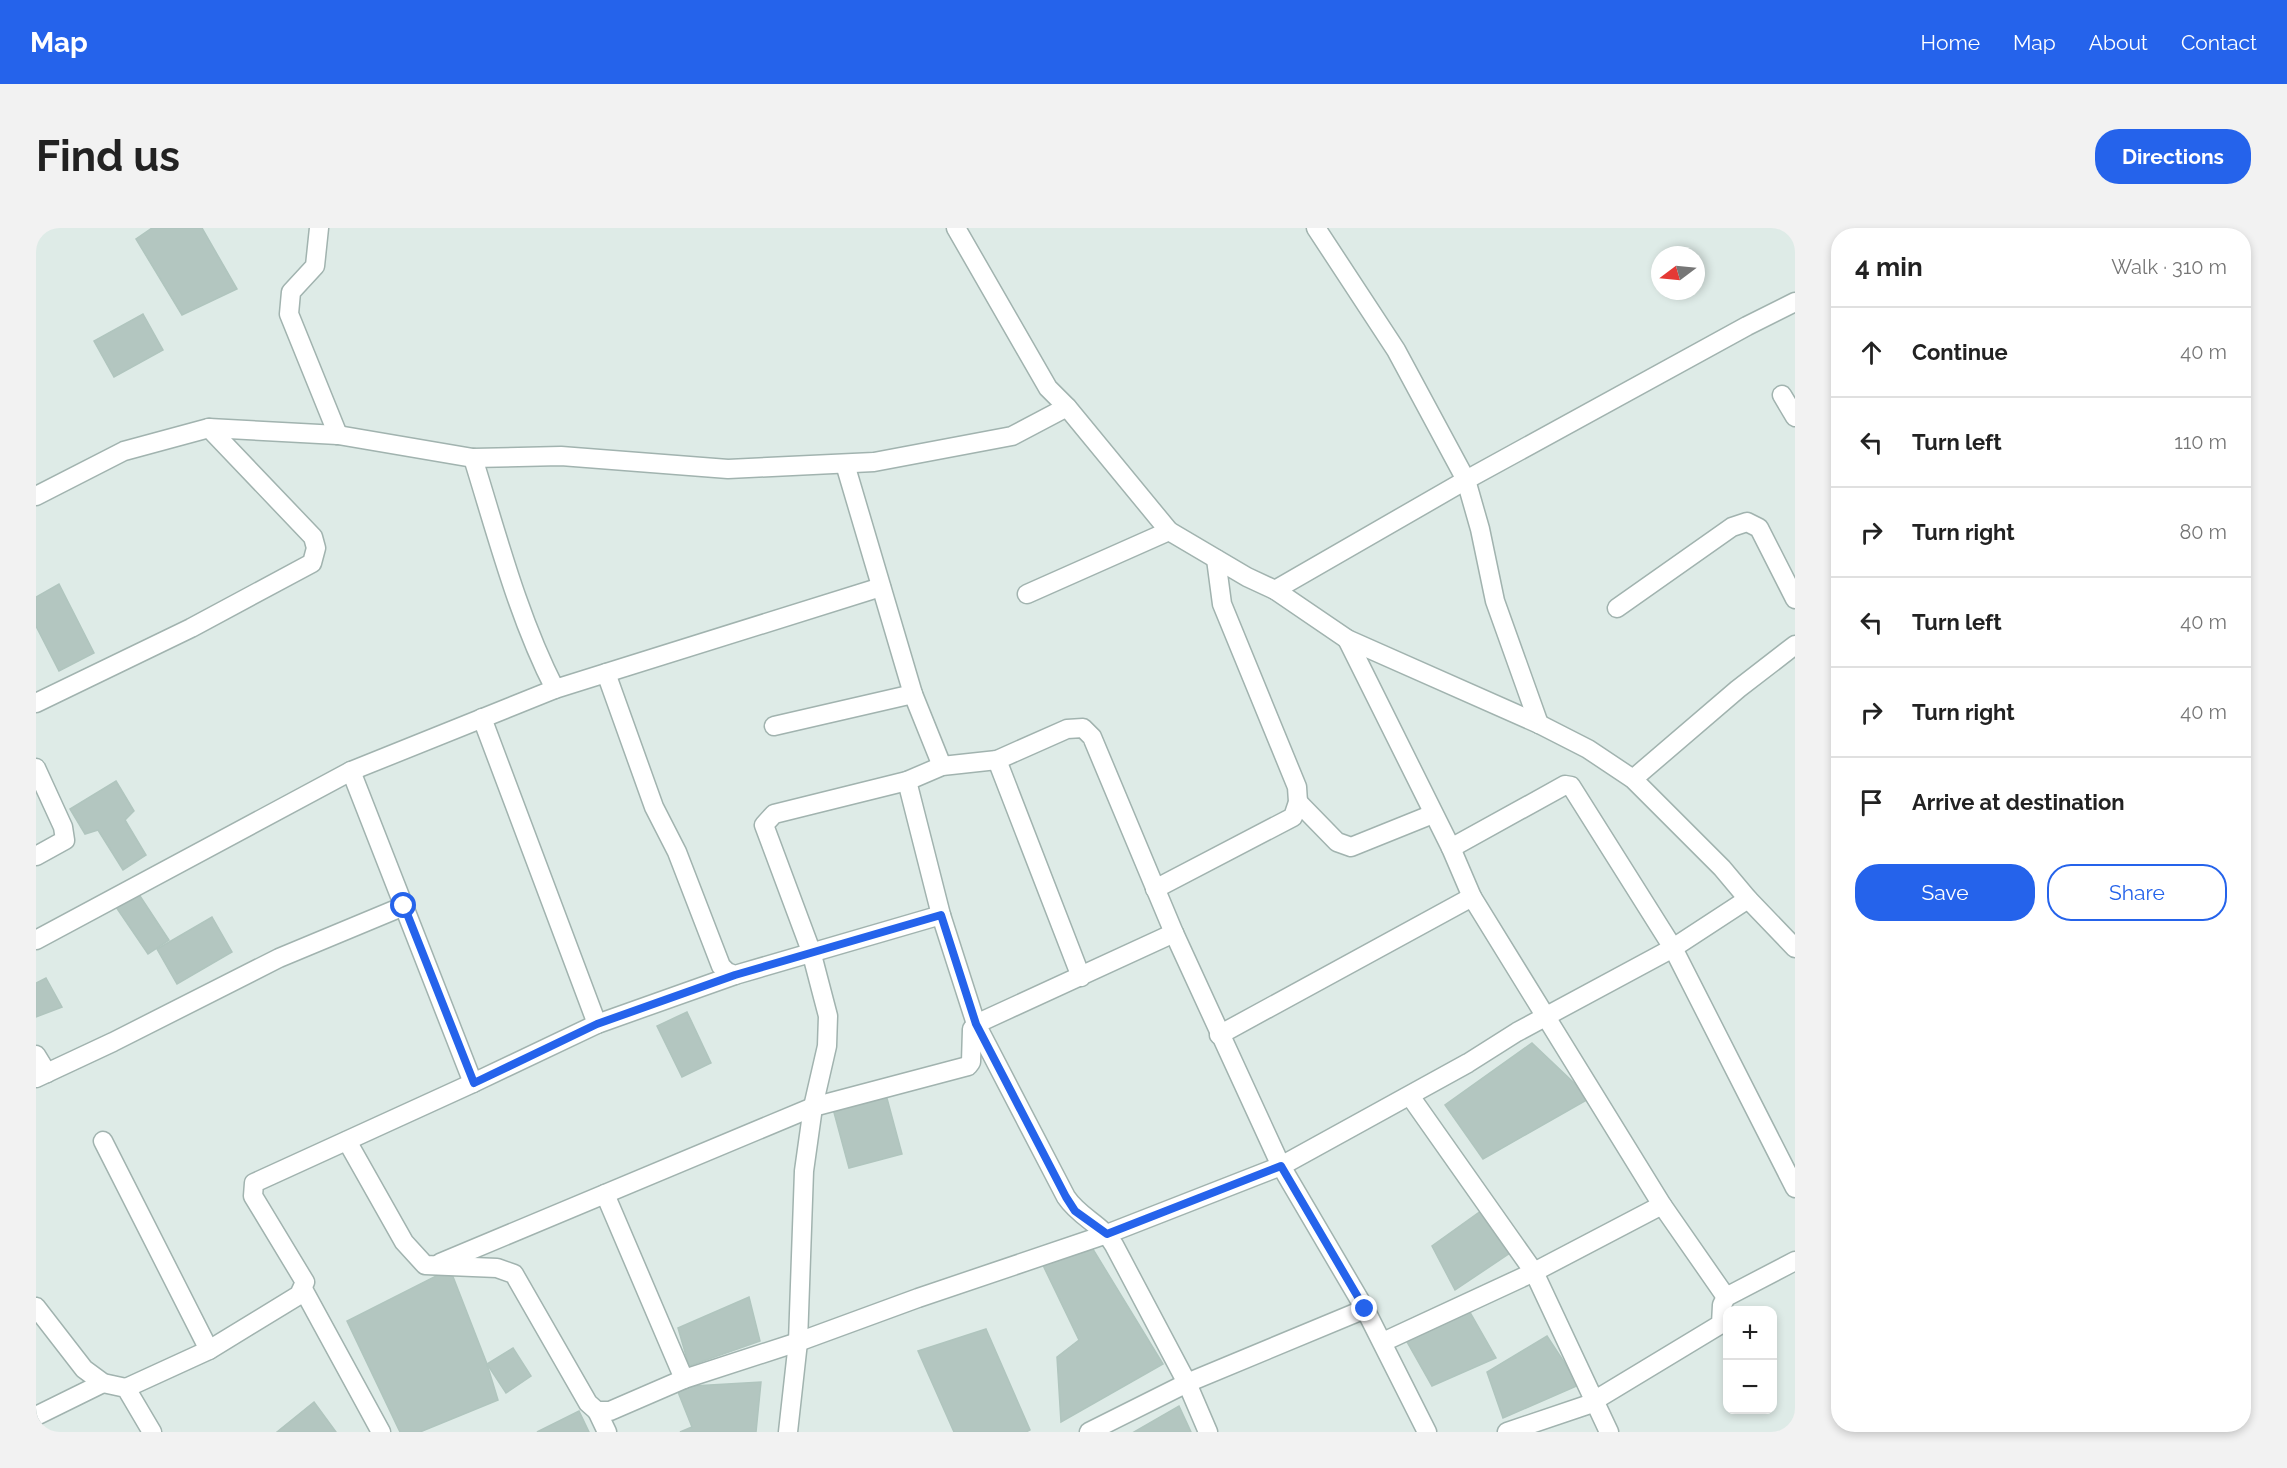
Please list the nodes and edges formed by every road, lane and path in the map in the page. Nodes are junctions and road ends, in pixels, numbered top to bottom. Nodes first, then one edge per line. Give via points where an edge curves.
1 (319, 228) edge
2 (956, 228) edge
3 (1316, 228) edge
4 (1795, 302) edge
5 (1782, 395) dead end
6 (1066, 407) junction
7 (1795, 417) edge
8 (209, 428) junction
9 (338, 435) junction
10 (473, 458) junction
11 (845, 464) junction
12 (1467, 480) junction
13 (36, 496) edge
14 (1169, 531) junction
15 (1216, 559) junction
16 (881, 587) junction
17 (1275, 590) junction
18 (1027, 594) dead end
19 (1795, 599) edge
20 (1617, 608) dead end
21 (1347, 639) junction
22 (1795, 645) edge
23 (606, 673) junction
24 (555, 689) junction
25 (913, 694) junction
26 (36, 703) edge
27 (482, 718) junction
28 (1539, 723) junction
29 (774, 726) dead end
30 (997, 760) junction
31 (942, 766) junction
32 (36, 768) edge
33 (351, 771) junction
34 (1633, 779) junction
35 (906, 781) junction
36 (1298, 802) junction
37 (1433, 814) junction
38 (1450, 849) junction
39 (36, 856) edge
40 (1155, 889) junction
41 (1472, 897) junction
42 (1748, 899) junction
43 (404, 906) junction
44 (941, 915) junction
45 (1174, 933) junction
46 (36, 940) edge
47 (1673, 948) junction
48 (1795, 948) edge
49 (811, 951) junction
50 (735, 975) junction
51 (1081, 977) junction
52 (1546, 1016) junction
53 (597, 1024) junction
54 (976, 1024) junction
55 (1219, 1035) junction
56 (36, 1055) edge
57 (41, 1076) edge
58 (474, 1083) junction
59 (1410, 1096) junction
60 (813, 1107) junction
61 (103, 1141) dead end
62 (347, 1141) junction
63 (1281, 1166) junction
64 (1795, 1188) edge
65 (605, 1194) junction
66 (1662, 1205) junction
67 (1107, 1234) junction
68 (1795, 1261) edge
69 (433, 1266) junction
70 (1534, 1272) junction
71 (303, 1289) junction
72 (1726, 1297) junction
73 (36, 1307) edge
74 (1365, 1309) junction
75 (798, 1342) junction
76 (1383, 1342) junction
77 (209, 1350) junction
78 (684, 1379) junction
79 (103, 1383) junction
80 (1187, 1383) junction
81 (126, 1388) junction
82 (1595, 1400) junction
83 (597, 1411) junction
84 (36, 1416) edge
85 (152, 1432) edge
86 (381, 1432) edge
87 (607, 1432) edge
88 (788, 1432) edge
89 (1089, 1432) edge
90 (1208, 1432) edge
91 (1427, 1432) edge
92 (1507, 1432) edge
93 (1609, 1432) edge

1 - 9 street via 315,266 291,292 289,314
2 - 6 street via 1048,388
3 - 12 street via 1396,350
4 - 12 street
5 - 7 street
6 - 11 street via 1012,436
6 - 14 street
8 - 9 street
8 - 13 street via 124,452
8 - 26 street via 313,537 316,548 312,563 191,628
9 - 10 street
10 - 11 street via 561,456 728,469
10 - 24 street via 513,584
11 - 16 street
12 - 17 street
12 - 28 street via 1495,601
14 - 15 street
14 - 18 street
15 - 17 street
15 - 36 street via 1222,604 1297,787
16 - 23 street
16 - 25 street
17 - 21 street
19 - 20 street via 1759,528 1747,522 1732,526
21 - 28 street
21 - 37 street
22 - 34 street
23 - 24 street
23 - 50 street via 654,807 677,852 721,966
24 - 27 street
25 - 29 street
25 - 31 street
27 - 33 street
27 - 53 street
28 - 34 street
30 - 31 street
30 - 40 street via 1066,729 1083,728 1092,736
30 - 51 street
31 - 35 street
32 - 39 street via 63,827 65,840
33 - 43 street
33 - 46 street
34 - 42 street
35 - 44 street
35 - 49 street via 774,814 764,825
36 - 37 street via 1337,842 1351,848
36 - 40 street via 1293,817
37 - 38 street
38 - 41 street
38 - 47 street via 1565,785 1571,786
40 - 45 street
41 - 52 street
41 - 55 street
42 - 47 street
42 - 48 street
43 - 57 street via 279,958
43 - 58 street
44 - 49 street
44 - 54 street
45 - 51 street
45 - 55 street
47 - 52 street
47 - 64 street
49 - 50 street
49 - 60 street via 828,1016 827,1046
50 - 53 street
51 - 54 street
52 - 59 street
52 - 66 street
53 - 58 street
54 - 60 street via 972,1029 969,1066
54 - 67 street via 1066,1197 1075,1211
55 - 63 street
56 - 57 street
58 - 62 street
59 - 63 street
59 - 70 street
60 - 65 street
60 - 75 street via 804,1171
61 - 77 street
62 - 69 street via 404,1242 425,1265
62 - 71 street via 254,1183 253,1196 305,1282
63 - 67 street
63 - 74 street
65 - 69 street
65 - 78 street
66 - 70 street
66 - 72 street
67 - 75 street
67 - 80 street
68 - 72 street
69 - 83 street via 497,1268 514,1274 588,1403
70 - 76 street
70 - 82 street
71 - 77 street
71 - 86 street
72 - 82 street via 1721,1324
73 - 79 street via 84,1369
74 - 76 street
74 - 80 street
75 - 78 street
75 - 88 street
76 - 91 street
77 - 81 street
78 - 83 street via 610,1411
79 - 81 street
79 - 84 street
80 - 89 street
80 - 90 street
81 - 85 street
82 - 92 street
82 - 93 street
83 - 87 street

